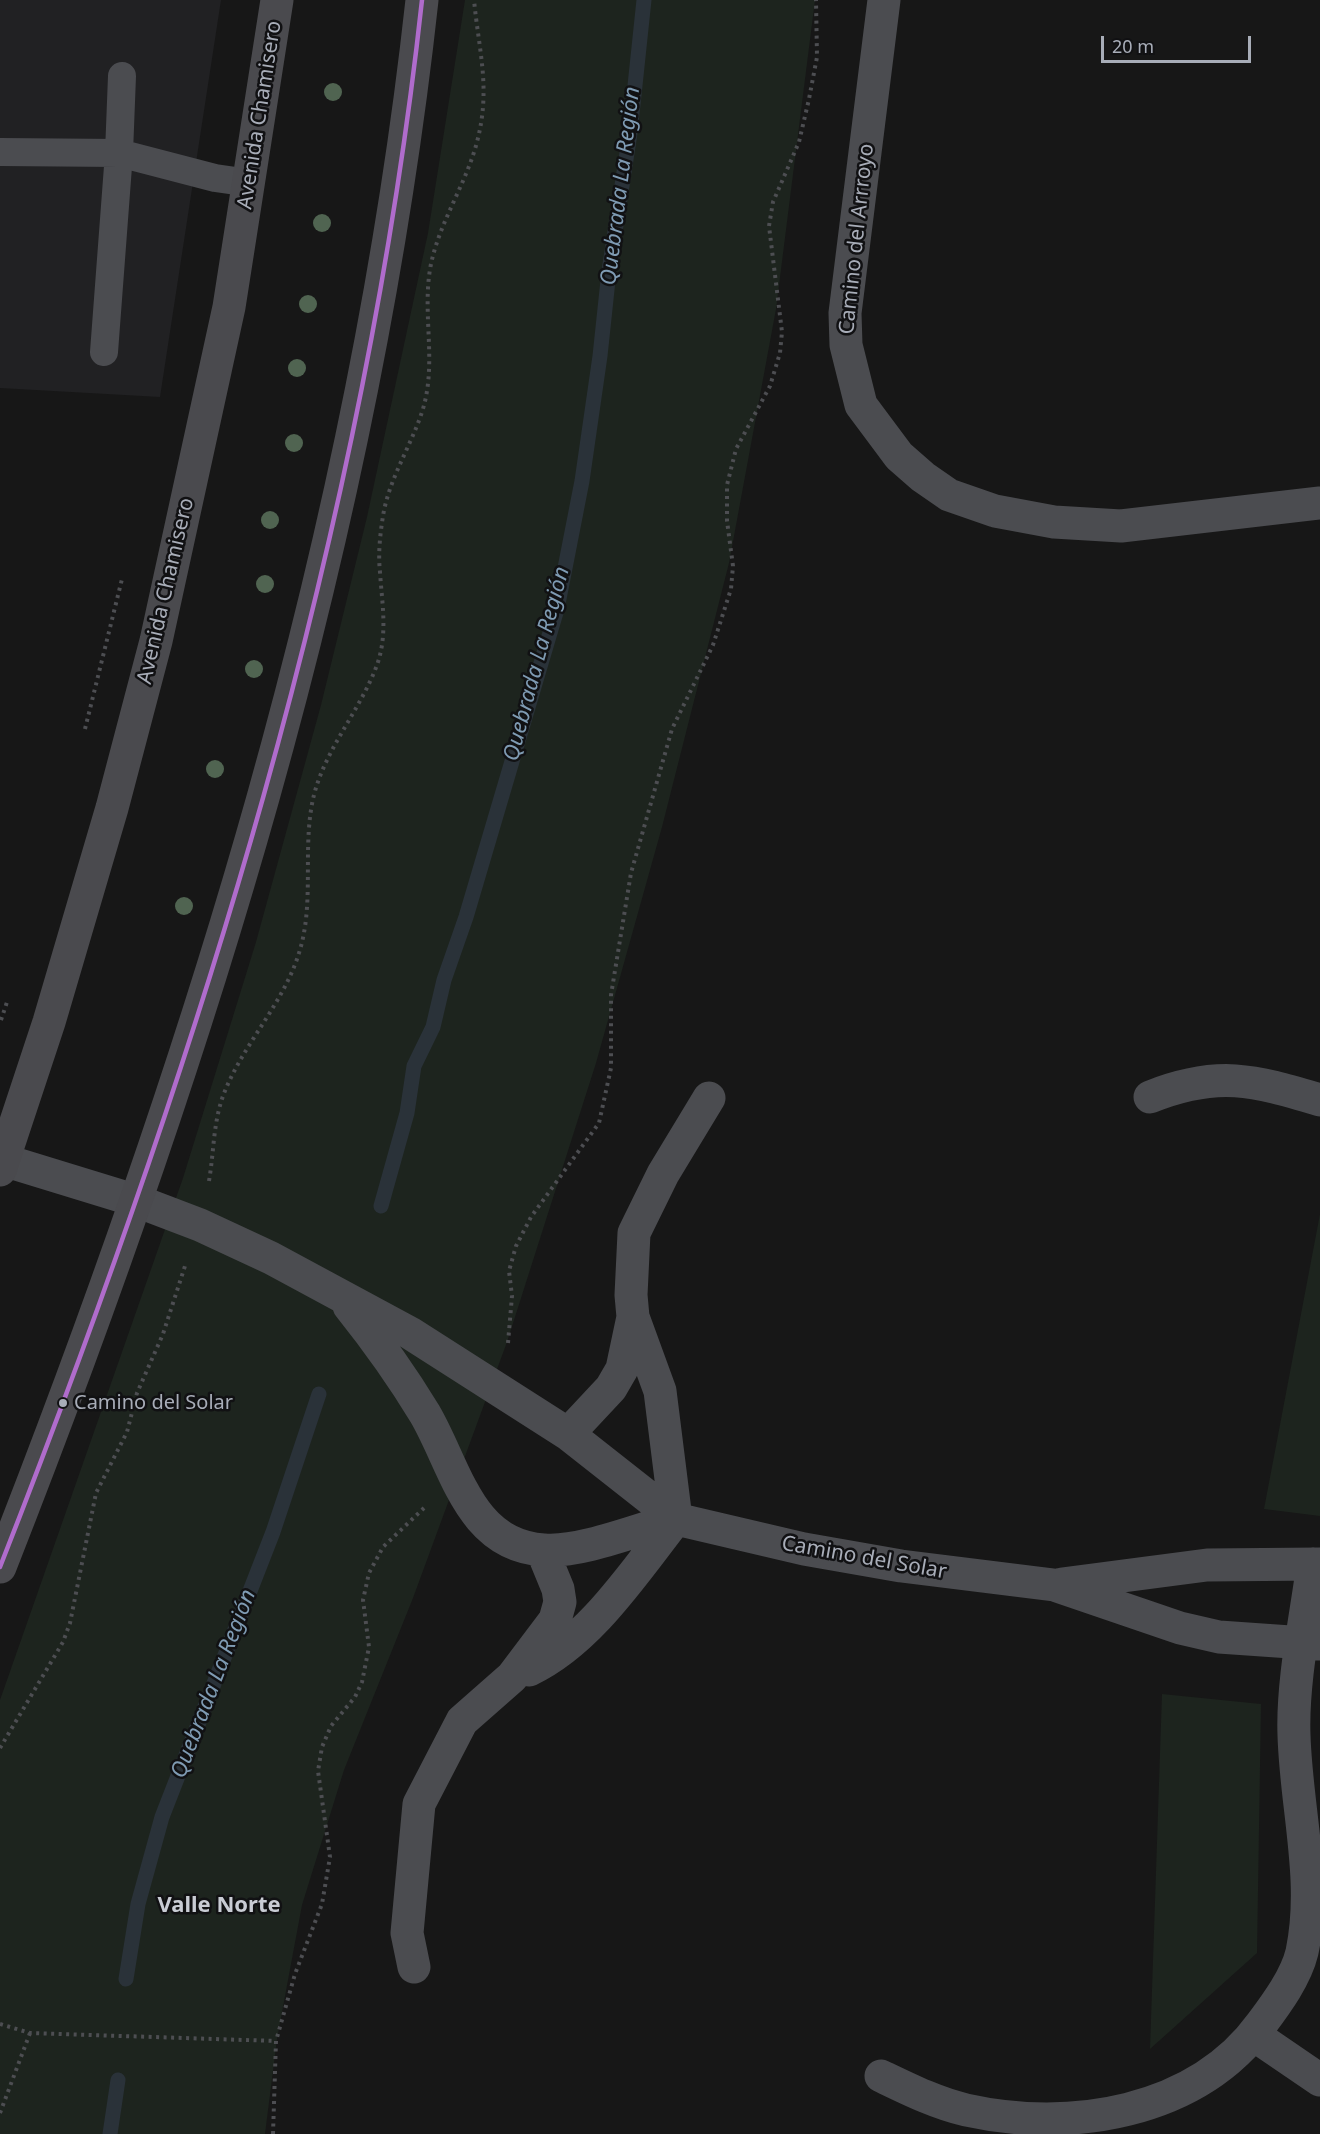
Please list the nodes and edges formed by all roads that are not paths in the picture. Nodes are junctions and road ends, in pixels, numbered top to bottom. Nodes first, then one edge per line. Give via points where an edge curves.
1 (277, 0) edge
2 (422, 0) edge
3 (884, 0) edge
4 (122, 76) dead end
5 (0, 152) edge
6 (119, 153) junction
7 (250, 183) junction
8 (104, 352) dead end
9 (1320, 503) edge
10 (1150, 1097) dead end
11 (709, 1098) dead end
12 (1320, 1100) edge
13 (1, 1163) edge
14 (137, 1201) junction
15 (340, 1296) junction
16 (633, 1317) junction
17 (568, 1434) junction
18 (676, 1519) junction
19 (542, 1550) junction
20 (1316, 1564) edge
21 (0, 1567) edge
22 (1054, 1585) junction
23 (1311, 1644) edge
24 (512, 1677) junction
25 (414, 1967) dead end
26 (1254, 2035) junction
27 (881, 2076) dead end
28 (1320, 2080) edge

1 - 7 street, Avenida Chamisero
2 - 14 street via 368,354 317,592 228,923
3 - 9 street, Camino del Arrroyo via 848,281 846,324 852,375 861,405 899,456 949,495 995,511 1054,522 1121,526
4 - 6 lane
5 - 6 lane
6 - 7 lane
6 - 8 lane
7 - 13 street, Avenida Chamisero via 229,306 156,641 49,1022
10 - 12 street via 1178,1086 1235,1079 1262,1082
11 - 16 street via 663,1174 634,1233
13 - 14 street, Camino del Solar
14 - 15 street, Camino del Solar via 271,1258
14 - 21 street
15 - 17 street, Camino del Solar via 410,1333
15 - 19 street, Camino del Solar via 388,1355 426,1417 466,1501 492,1530 520,1546
16 - 17 street via 626,1357 617,1378
16 - 18 street via 660,1391
17 - 18 street, Camino del Solar
18 - 19 street, Camino del Solar via 589,1544
18 - 22 street, Camino del Solar via 869,1561
18 - 24 street via 605,1610 547,1661
19 - 24 street via 560,1602 555,1620
20 - 22 street, Camino del Solar via 1206,1565
20 - 23 street, Camino del Solar
22 - 23 street, Camino del Solar via 1180,1628 1219,1637
23 - 26 street, Camino del Solar via 1294,1731 1308,1914 1301,1955 1278,2002
24 - 25 street via 462,1721 419,1804 407,1933
26 - 27 street, Camino del Solar via 1218,2069 1184,2089 1146,2105 1106,2115 1008,2117 964,2109
26 - 28 street

